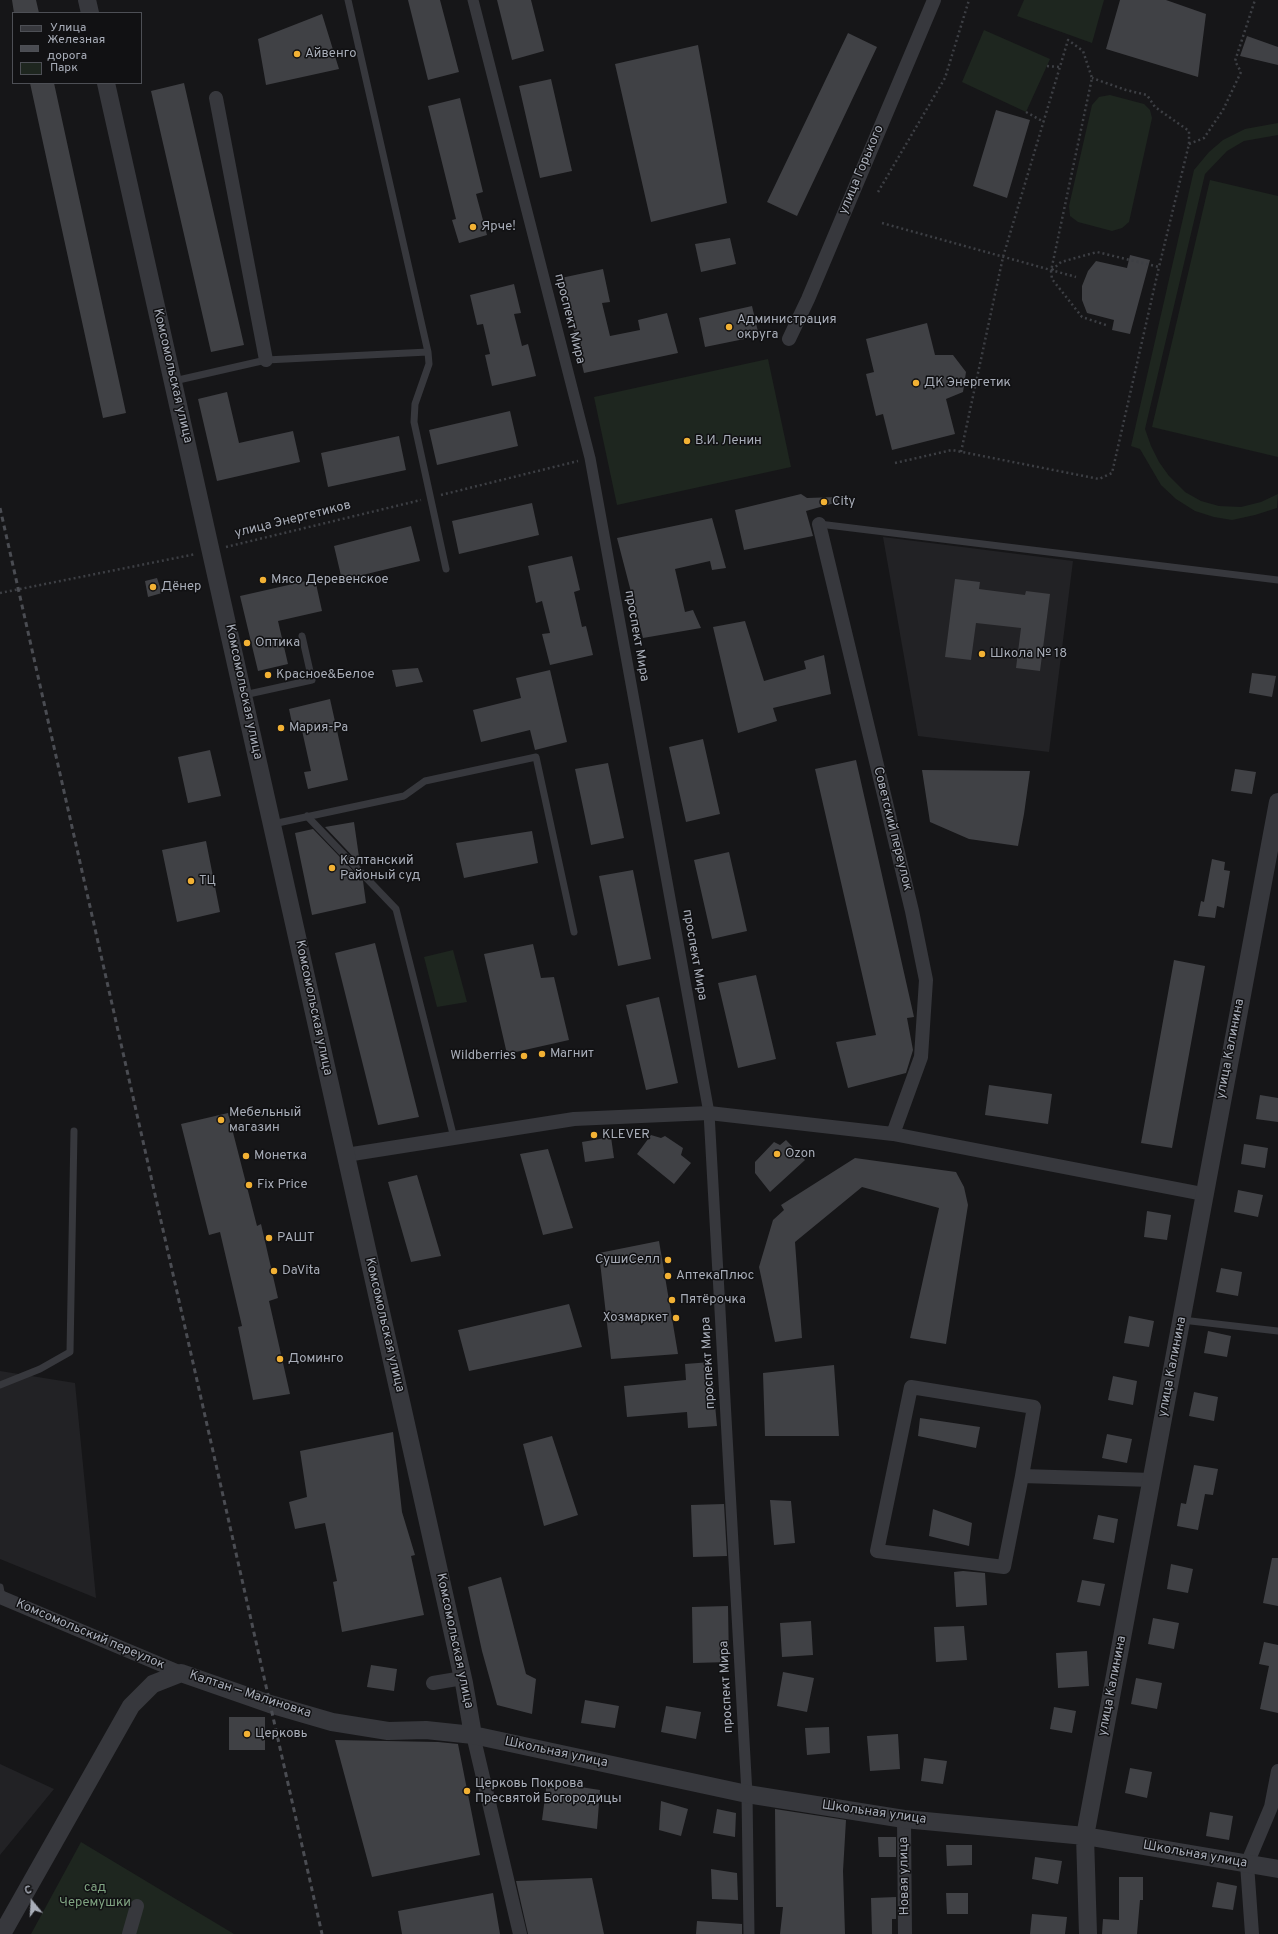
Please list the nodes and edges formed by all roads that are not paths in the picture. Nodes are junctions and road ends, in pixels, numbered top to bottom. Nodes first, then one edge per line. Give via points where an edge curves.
1 (87, 0) edge
2 (348, 0) edge
3 (473, 0) edge
4 (934, 0) edge
5 (90, 12) edge
6 (106, 84) edge
7 (216, 98) dead end
8 (789, 339) dead end
9 (428, 352) junction
10 (266, 360) junction
11 (173, 381) junction
12 (819, 524) joint
13 (446, 569) dead end
14 (1278, 580) edge
15 (302, 636) dead end
16 (244, 695) junction
17 (1278, 802) edge
18 (307, 816) junction
19 (272, 824) junction
20 (574, 932) dead end
21 (709, 1113) junction
22 (74, 1131) dead end
23 (893, 1134) junction
24 (454, 1138) junction
25 (346, 1155) junction
26 (1203, 1194) junction
27 (1182, 1320) junction
28 (1278, 1331) edge
29 (0, 1385) edge
30 (1022, 1476) junction
31 (1152, 1480) junction
32 (1, 1594) edge
33 (181, 1673) junction
34 (463, 1678) junction
35 (433, 1683) dead end
36 (473, 1735) junction
37 (1278, 1771) edge
38 (747, 1794) junction
39 (904, 1819) junction
40 (1085, 1836) junction
41 (1248, 1864) junction
42 (1278, 1869) edge
43 (137, 1906) dead end
44 (2, 1934) edge
45 (129, 1934) edge
46 (520, 1934) edge
47 (749, 1934) edge
48 (906, 1934) edge
49 (1088, 1934) edge
50 (1252, 1934) edge

1 - 5 street
2 - 9 lane
3 - 21 street, проспект Мира via 590,458
4 - 8 street, улица Горького
6 - 11 street, Комсомольская улица
7 - 10 street
9 - 10 lane
9 - 13 lane via 429,364 415,404 414,422
10 - 11 lane
11 - 16 street, Комсомольская улица
12 - 14 lane
12 - 23 street, Советский переулок via 912,910 926,980 921,1057
15 - 16 lane via 312,680
16 - 19 street, Комсомольская улица
17 - 26 street, улица Калинина
18 - 19 lane
18 - 20 lane via 404,796 425,781 536,757
18 - 24 lane via 396,909
19 - 25 street, Комсомольская улица
21 - 23 street
21 - 24 street via 574,1120
21 - 38 street, проспект Мира
22 - 29 lane via 70,1352 40,1369
23 - 26 street
24 - 25 street
25 - 34 street, Комсомольская улица
26 - 27 street, улица Калинина
27 - 28 lane
27 - 31 street, улица Калинина
30 - 30 street via 1034,1407 911,1387 877,1551 1004,1567
30 - 31 street
31 - 40 street, улица Калинина
32 - 33 street, Комсомольский переулок
33 - 36 street, Калтан — Малиновка via 270,1704 332,1722 388,1731 426,1730
33 - 44 street, Калтан — Малиновка via 153,1684 131,1706
34 - 35 street
34 - 36 street, Комсомольская улица
36 - 38 street, Школьная улица
36 - 46 street, Комсомольская улица
37 - 41 street via 1271,1808
38 - 39 street, Школьная улица
38 - 47 street, проспект Мира
39 - 40 street, Школьная улица
39 - 48 street, Новая улица
40 - 41 street, Школьная улица
40 - 49 street, улица Калинина
41 - 42 street, Школьная улица
41 - 50 street
43 - 45 street

